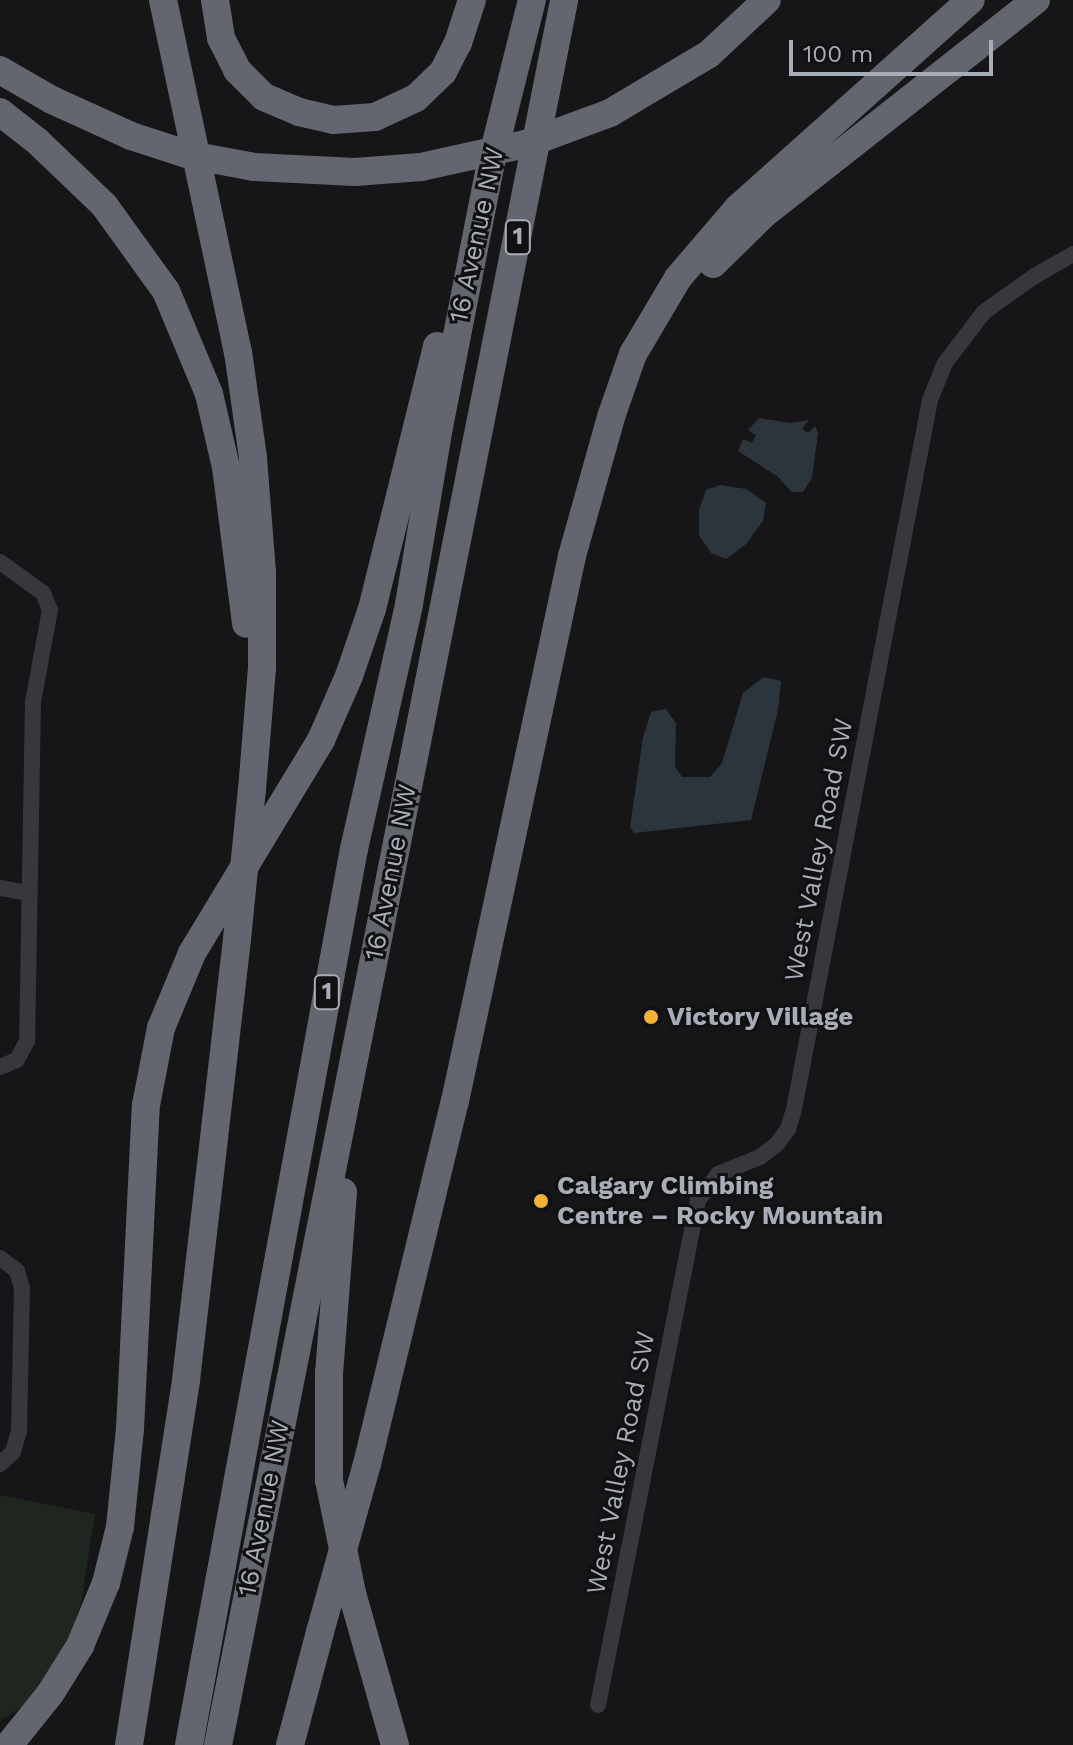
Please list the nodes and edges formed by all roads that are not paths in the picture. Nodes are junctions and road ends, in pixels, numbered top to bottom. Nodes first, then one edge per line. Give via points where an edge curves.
1 (163, 0) edge
2 (215, 0) edge
3 (472, 0) edge
4 (532, 0) edge
5 (564, 0) edge
6 (767, 0) edge
7 (971, 0) edge
8 (1036, 0) edge
9 (0, 70) edge
10 (0, 112) edge
11 (475, 241) junction
12 (1073, 254) edge
13 (611, 417) junction
14 (0, 562) edge
15 (252, 790) junction
16 (0, 888) edge
17 (29, 893) junction
18 (0, 1067) edge
19 (349, 1091) junction
20 (0, 1258) edge
21 (0, 1464) edge
22 (141, 1667) junction
23 (374, 1670) junction
24 (598, 1705) dead end
25 (9, 1745) edge
26 (122, 1745) edge
27 (129, 1745) edge
28 (189, 1745) edge
29 (218, 1745) edge
30 (290, 1745) edge
31 (395, 1745) edge
32 (409, 1745) edge

1 - 15 highway via 238,352 253,458 262,573 262,668
2 - 3 highway via 221,38 237,70 264,97 333,120 375,117 416,98 443,72
4 - 11 highway, 16 Avenue NW / 1
5 - 19 highway, 16 Avenue NW / 1
6 - 9 highway, bridge via 709,54 610,113 511,148 421,167 355,172 254,167 190,155 131,136
7 - 13 highway via 738,208 678,278 633,354
8 - 13 highway via 723,252 668,324
10 - 15 highway via 104,205 166,291 209,394 226,467 248,643
11 - 25 highway via 452,287 372,609 349,676 321,740 192,953 161,1028 146,1105 120,1527 106,1583 80,1646
11 - 28 highway, 16 Avenue NW / 1 via 409,604 336,943
12 - 24 street, West Valley Road SW via 984,312 945,363 930,400 794,1109 777,1144 718,1174 698,1200
13 - 30 highway, bridge via 572,556 455,1101 367,1464
14 - 17 street via 43,593 50,610 33,702
15 - 22 highway, bridge via 186,1380
16 - 17 street
17 - 18 street via 27,1041 17,1060
19 - 23 highway via 329,1373 329,1480
19 - 29 highway, 16 Avenue NW / 1
20 - 21 street via 17,1271 22,1288 18,1438
22 - 26 highway
22 - 27 highway
23 - 31 highway
23 - 32 highway

